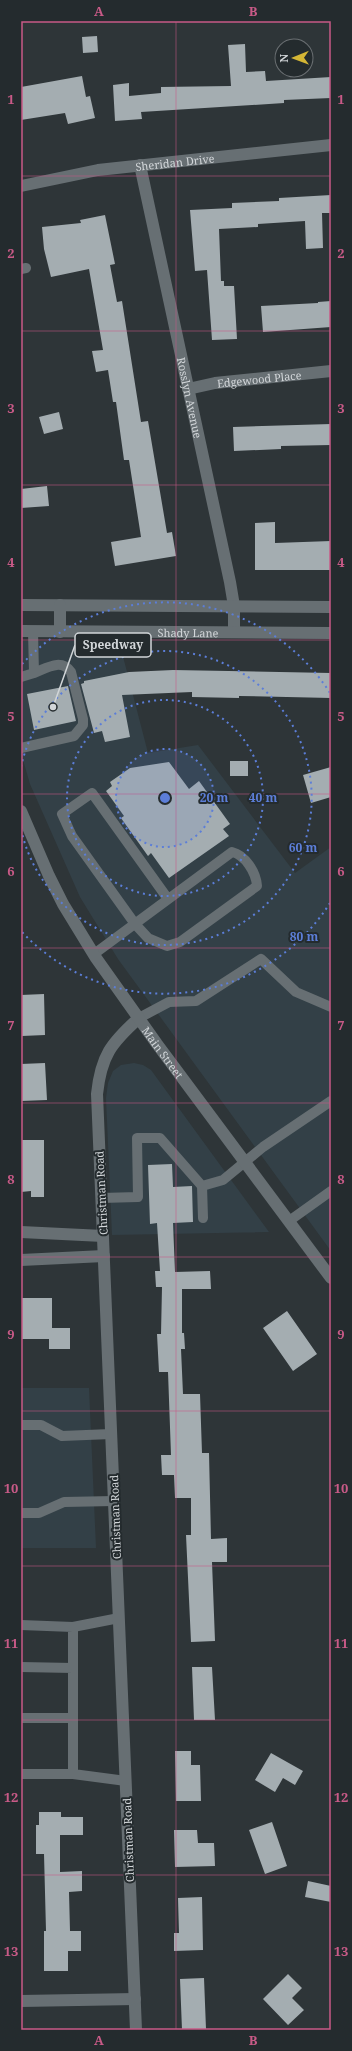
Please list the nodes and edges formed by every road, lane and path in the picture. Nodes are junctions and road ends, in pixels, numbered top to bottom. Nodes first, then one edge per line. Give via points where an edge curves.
1 (331, 145) edge
2 (140, 165) junction
3 (21, 186) edge
4 (331, 371) edge
5 (188, 389) junction
6 (21, 605) edge
7 (60, 605) junction
8 (234, 606) junction
9 (331, 607) edge
10 (27, 631) edge
11 (60, 632) junction
12 (234, 632) junction
13 (331, 633) edge
14 (34, 673) junction
15 (21, 677) edge
16 (21, 748) edge
17 (21, 812) edge
18 (168, 898) junction
19 (135, 924) junction
20 (94, 954) junction
21 (331, 1007) edge
22 (139, 1018) junction
23 (331, 1101) edge
24 (246, 1162) junction
25 (202, 1186) junction
26 (331, 1192) edge
27 (101, 1198) junction
28 (203, 1218) dead end
29 (289, 1221) junction
30 (21, 1232) edge
31 (103, 1236) junction
32 (104, 1256) junction
33 (21, 1260) edge
34 (331, 1278) edge
35 (21, 1425) edge
36 (111, 1434) junction
37 (114, 1501) junction
38 (21, 1513) edge
39 (119, 1618) junction
40 (21, 1625) edge
41 (73, 1627) junction
42 (21, 1667) edge
43 (73, 1668) junction
44 (21, 1718) edge
45 (73, 1718) junction
46 (21, 1774) edge
47 (73, 1774) junction
48 (126, 1781) junction
49 (135, 1999) junction
50 (21, 2001) edge
51 (136, 2030) edge

1 - 2 street, Sheridan Drive
2 - 3 street, Sheridan Drive via 98,170
2 - 5 street, Rosslyn Avenue
4 - 5 street, Edgewood Place via 215,383
5 - 8 street, Rosslyn Avenue
6 - 7 street
7 - 8 street
7 - 11 street
8 - 9 street
8 - 12 street, Rosslyn Avenue
10 - 11 street, Shady Lane
10 - 14 lane
11 - 12 street, Shady Lane
12 - 13 street, Shady Lane
14 - 15 lane
14 - 16 lane via 58,664 67,666 72,672 83,725 74,736
17 - 20 street, Main Street via 59,897
18 - 19 lane
18 - 19 lane via 232,852 239,854 256,876 257,886 180,942 167,946 148,938
18 - 19 lane via 92,793 62,814 72,836
19 - 20 lane
20 - 22 street, Main Street
21 - 22 lane via 296,992 260,959 196,1001 169,1002
22 - 24 street, Main Street
22 - 27 street, Christman Road via 111,1045 98,1082
23 - 24 lane via 263,1147
24 - 25 lane via 224,1180
24 - 29 street, Main Street
25 - 27 lane via 160,1138 137,1138 138,1197
25 - 28 lane
26 - 29 lane
27 - 31 street, Christman Road
29 - 34 street, Main Street
30 - 31 street
31 - 32 street, Christman Road
32 - 33 street
32 - 36 street, Christman Road
35 - 36 lane via 41,1425 62,1436
36 - 37 street, Christman Road
37 - 38 lane via 64,1502 39,1514
37 - 39 street, Christman Road
39 - 41 lane
39 - 48 street, Christman Road
40 - 41 lane
41 - 43 lane
42 - 43 lane
43 - 45 lane
44 - 45 lane
45 - 47 lane
46 - 47 lane
47 - 48 lane
48 - 49 street, Christman Road
49 - 50 street
49 - 51 street, Christman Road

